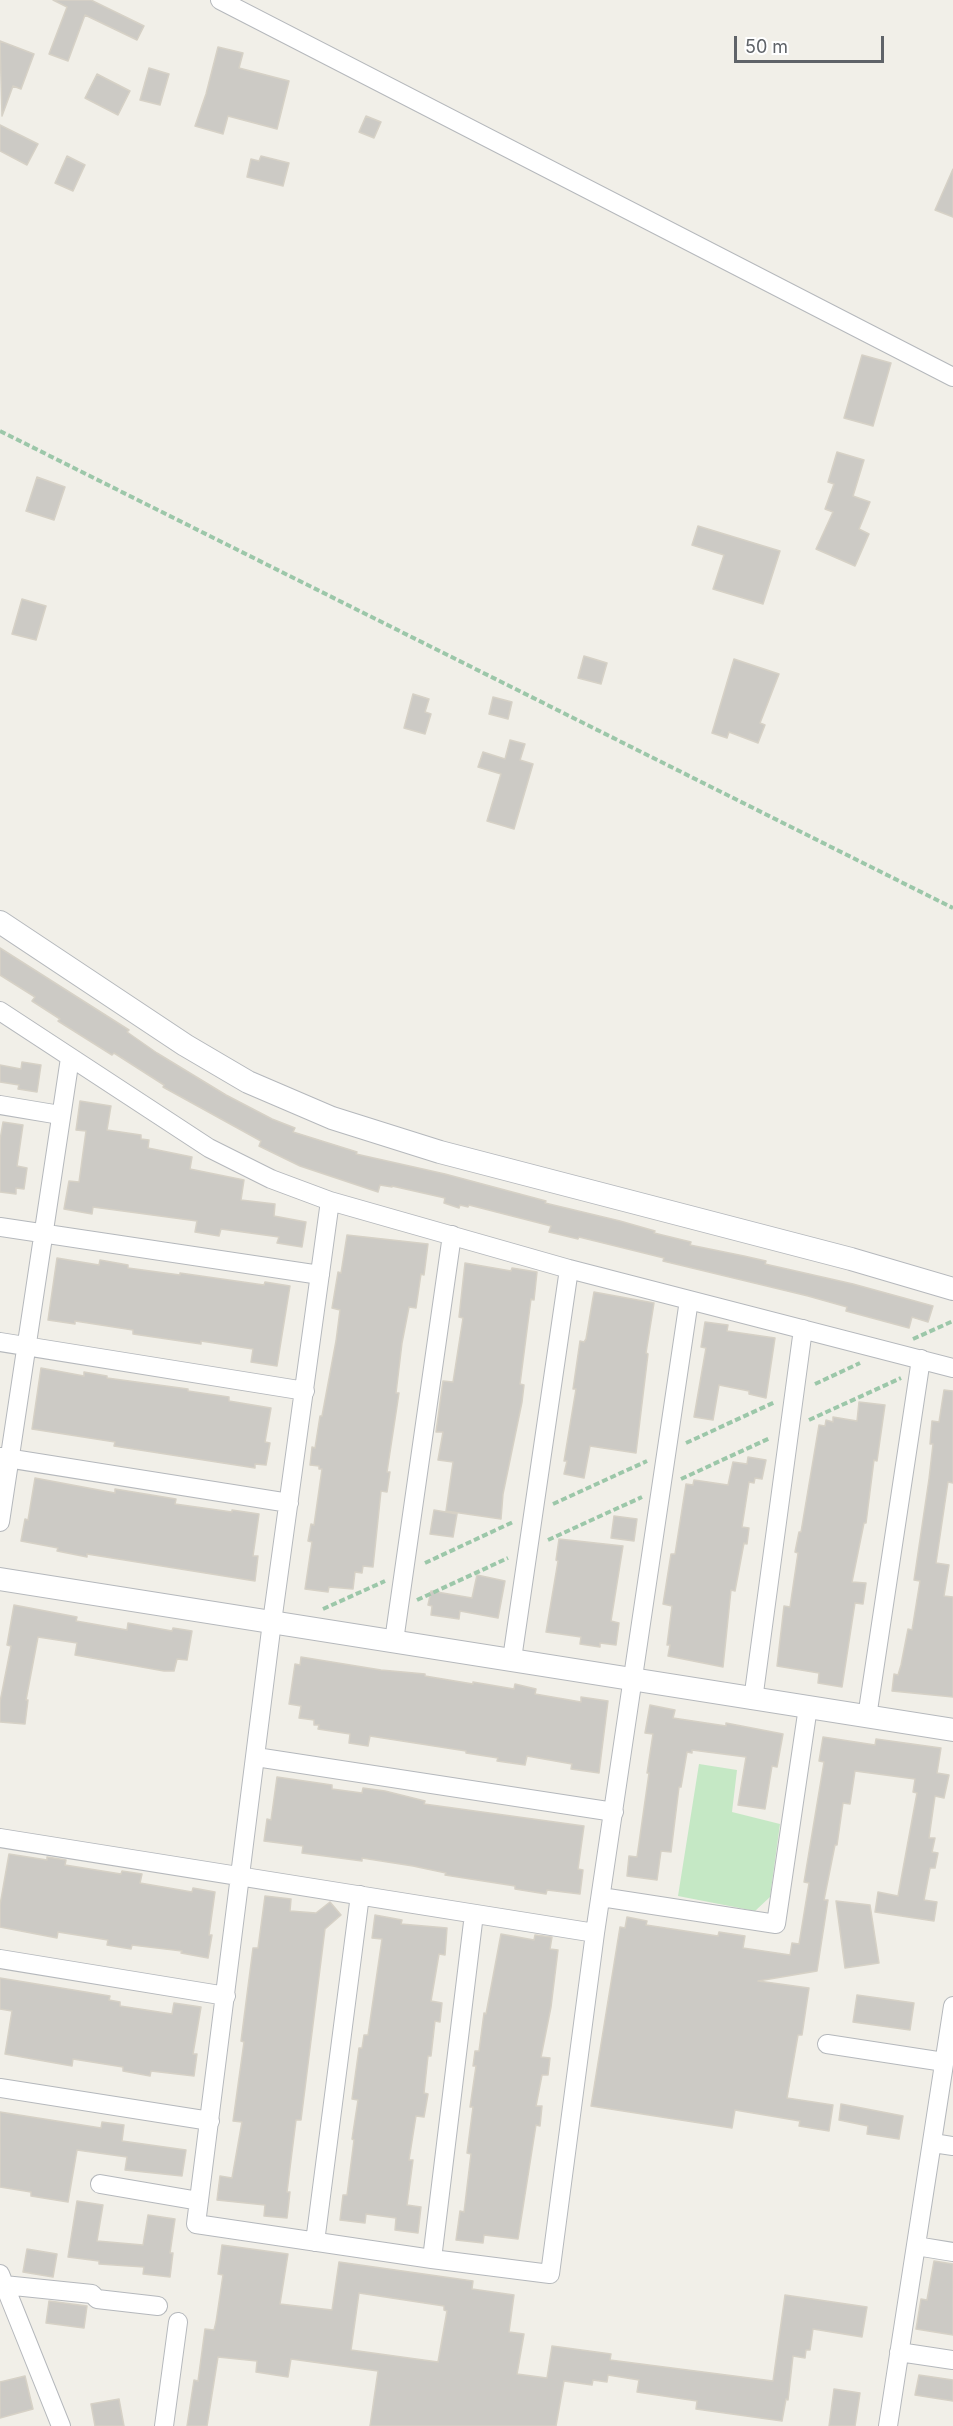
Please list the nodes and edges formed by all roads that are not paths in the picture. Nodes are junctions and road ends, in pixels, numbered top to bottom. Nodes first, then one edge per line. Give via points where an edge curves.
1 (220, 0) edge
2 (953, 377) edge
3 (0, 922) edge
4 (0, 1011) edge
5 (70, 1058) junction
6 (0, 1105) edge
7 (60, 1115) junction
8 (330, 1201) junction
9 (0, 1227) edge
10 (45, 1234) junction
11 (452, 1234) junction
12 (569, 1269) junction
13 (320, 1275) junction
14 (953, 1289) edge
15 (689, 1300) junction
16 (803, 1329) junction
17 (0, 1342) edge
18 (26, 1347) junction
19 (921, 1359) junction
20 (953, 1368) edge
21 (305, 1391) junction
22 (5, 1458) edge
23 (289, 1503) junction
24 (0, 1522) edge
25 (0, 1579) edge
26 (272, 1622) junction
27 (394, 1641) junction
28 (512, 1659) junction
29 (634, 1681) junction
30 (753, 1700) junction
31 (808, 1707) junction
32 (867, 1717) junction
33 (953, 1730) edge
34 (256, 1757) junction
35 (614, 1812) junction
36 (0, 1838) edge
37 (241, 1877) junction
38 (360, 1895) junction
39 (601, 1897) junction
40 (474, 1914) junction
41 (596, 1933) junction
42 (0, 1959) edge
43 (225, 1996) junction
44 (953, 2006) edge
45 (951, 2038) edge
46 (827, 2044) dead end
47 (944, 2062) junction
48 (0, 2088) edge
49 (210, 2121) junction
50 (933, 2143) junction
51 (953, 2146) edge
52 (100, 2184) dead end
53 (199, 2201) junction
54 (315, 2242) junction
55 (916, 2246) junction
56 (953, 2252) edge
57 (432, 2259) junction
58 (2, 2279) edge
59 (158, 2306) dead end
60 (178, 2322) dead end
61 (899, 2352) junction
62 (953, 2360) edge
63 (62, 2426) edge
64 (164, 2426) edge
65 (888, 2426) edge

1 - 2 street
3 - 14 street via 184,1045 248,1082 332,1118 440,1152
4 - 5 street
5 - 7 street
5 - 8 street via 209,1148 271,1179
6 - 7 street
7 - 10 street
8 - 11 street
8 - 13 street
9 - 10 street
10 - 13 street
10 - 18 street
11 - 12 street
11 - 27 street
12 - 15 street
12 - 28 street
13 - 21 street
15 - 16 street
15 - 29 street
16 - 19 street
16 - 30 street
17 - 18 street
18 - 21 street
18 - 22 street
19 - 20 street
19 - 32 street
21 - 23 street
22 - 23 street
22 - 24 street
23 - 26 street
25 - 26 street
26 - 27 street
26 - 34 street
27 - 28 street
28 - 29 street
29 - 30 street
29 - 35 street
30 - 31 street
31 - 32 street
31 - 39 street via 776,1924
32 - 33 street
34 - 35 street
34 - 37 street
35 - 39 street
36 - 37 street
37 - 38 street
37 - 43 street
38 - 40 street
38 - 54 street
39 - 41 street
40 - 41 street
40 - 57 street
41 - 57 street via 550,2274
42 - 43 street
43 - 49 street
44 - 45 street
45 - 47 street
46 - 47 street
47 - 50 street
48 - 49 street
49 - 53 street
50 - 51 street
50 - 55 street
52 - 53 street
53 - 54 street via 196,2224
54 - 57 street
55 - 56 street
55 - 61 street
58 - 59 street via 92,2294 97,2299
58 - 63 street
60 - 64 street
61 - 62 street
61 - 65 street

